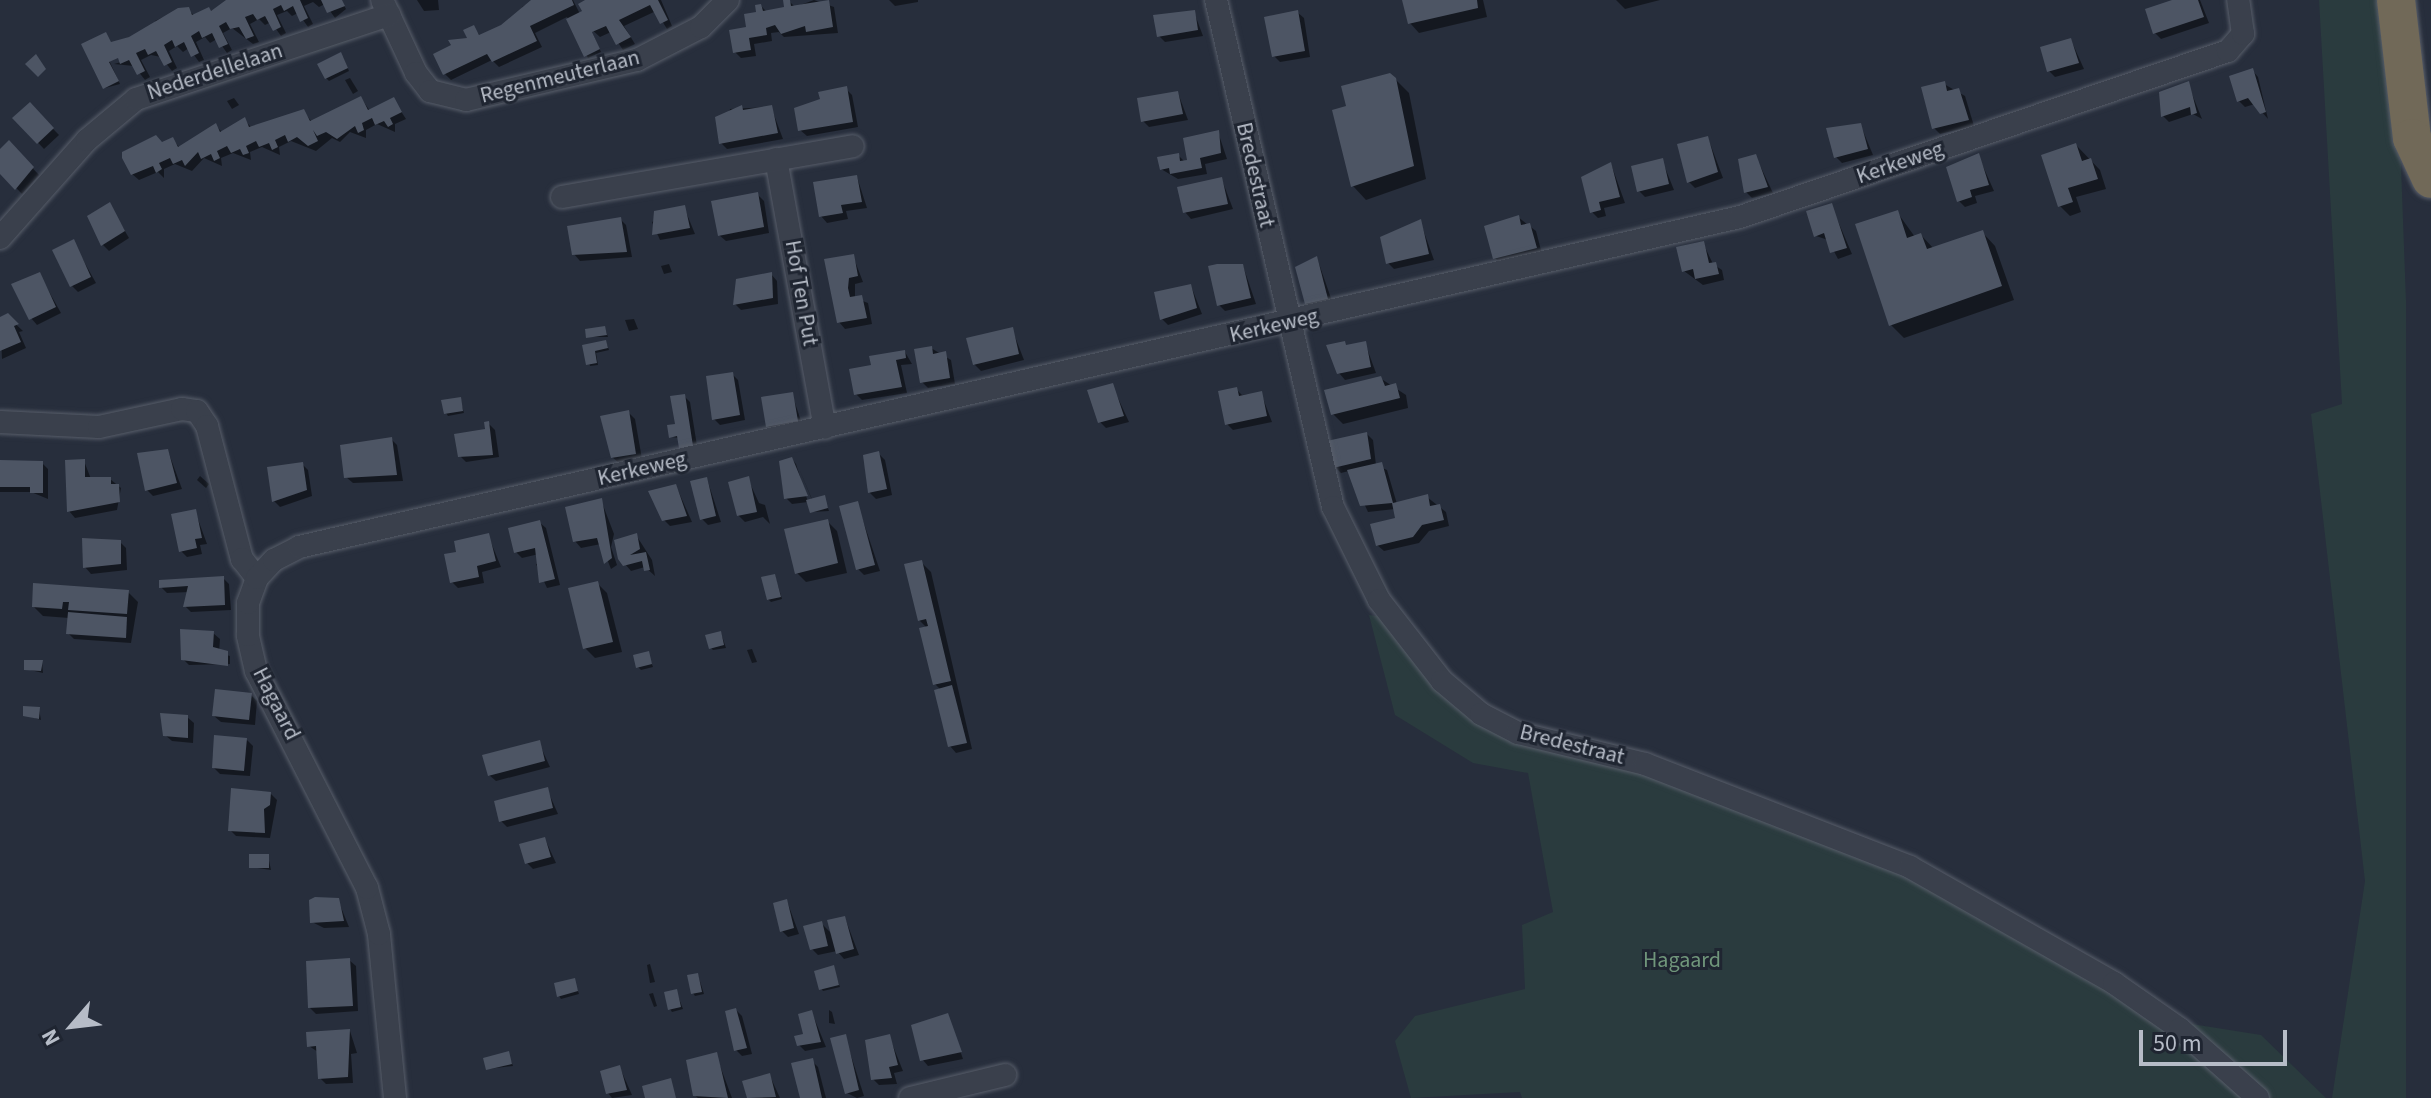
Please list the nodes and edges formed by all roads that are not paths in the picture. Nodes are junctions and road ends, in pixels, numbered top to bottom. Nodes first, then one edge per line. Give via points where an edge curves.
1 (728, 0) edge
2 (1216, 0) edge
3 (2238, 0) edge
4 (2396, 0) edge
5 (386, 8) edge
6 (853, 146) dead end
7 (776, 159) junction
8 (2431, 179) edge
9 (562, 197) dead end
10 (0, 238) edge
11 (1289, 323) junction
12 (0, 422) edge
13 (825, 428) junction
14 (257, 578) junction
15 (1005, 1075) dead end
16 (395, 1098) edge
17 (910, 1098) edge
18 (2258, 1098) edge

1 - 5 street, Regenmeuterlaan via 701,27 637,60 466,100 430,91
2 - 11 street, Bredestraat
3 - 11 street, Kerkeweg via 2243,34 2228,51 1938,150 1740,217
4 - 8 highway via 2412,138
5 - 10 street, Nederdellelaan via 136,99 87,140
6 - 7 street
7 - 9 street
7 - 13 street, Hof Ten Put
11 - 13 street, Kerkeweg
11 - 18 street, Bredestraat via 1321,464 1349,547 1407,640 1442,681 1481,714 1518,733 1645,764 1910,867 2114,983 2180,1029
12 - 14 street via 75,429 182,409 197,411 207,426 242,559
13 - 14 street, Kerkeweg via 299,547 274,560
14 - 16 street, Hagaard via 248,603 256,671 349,846 379,934
15 - 17 street

